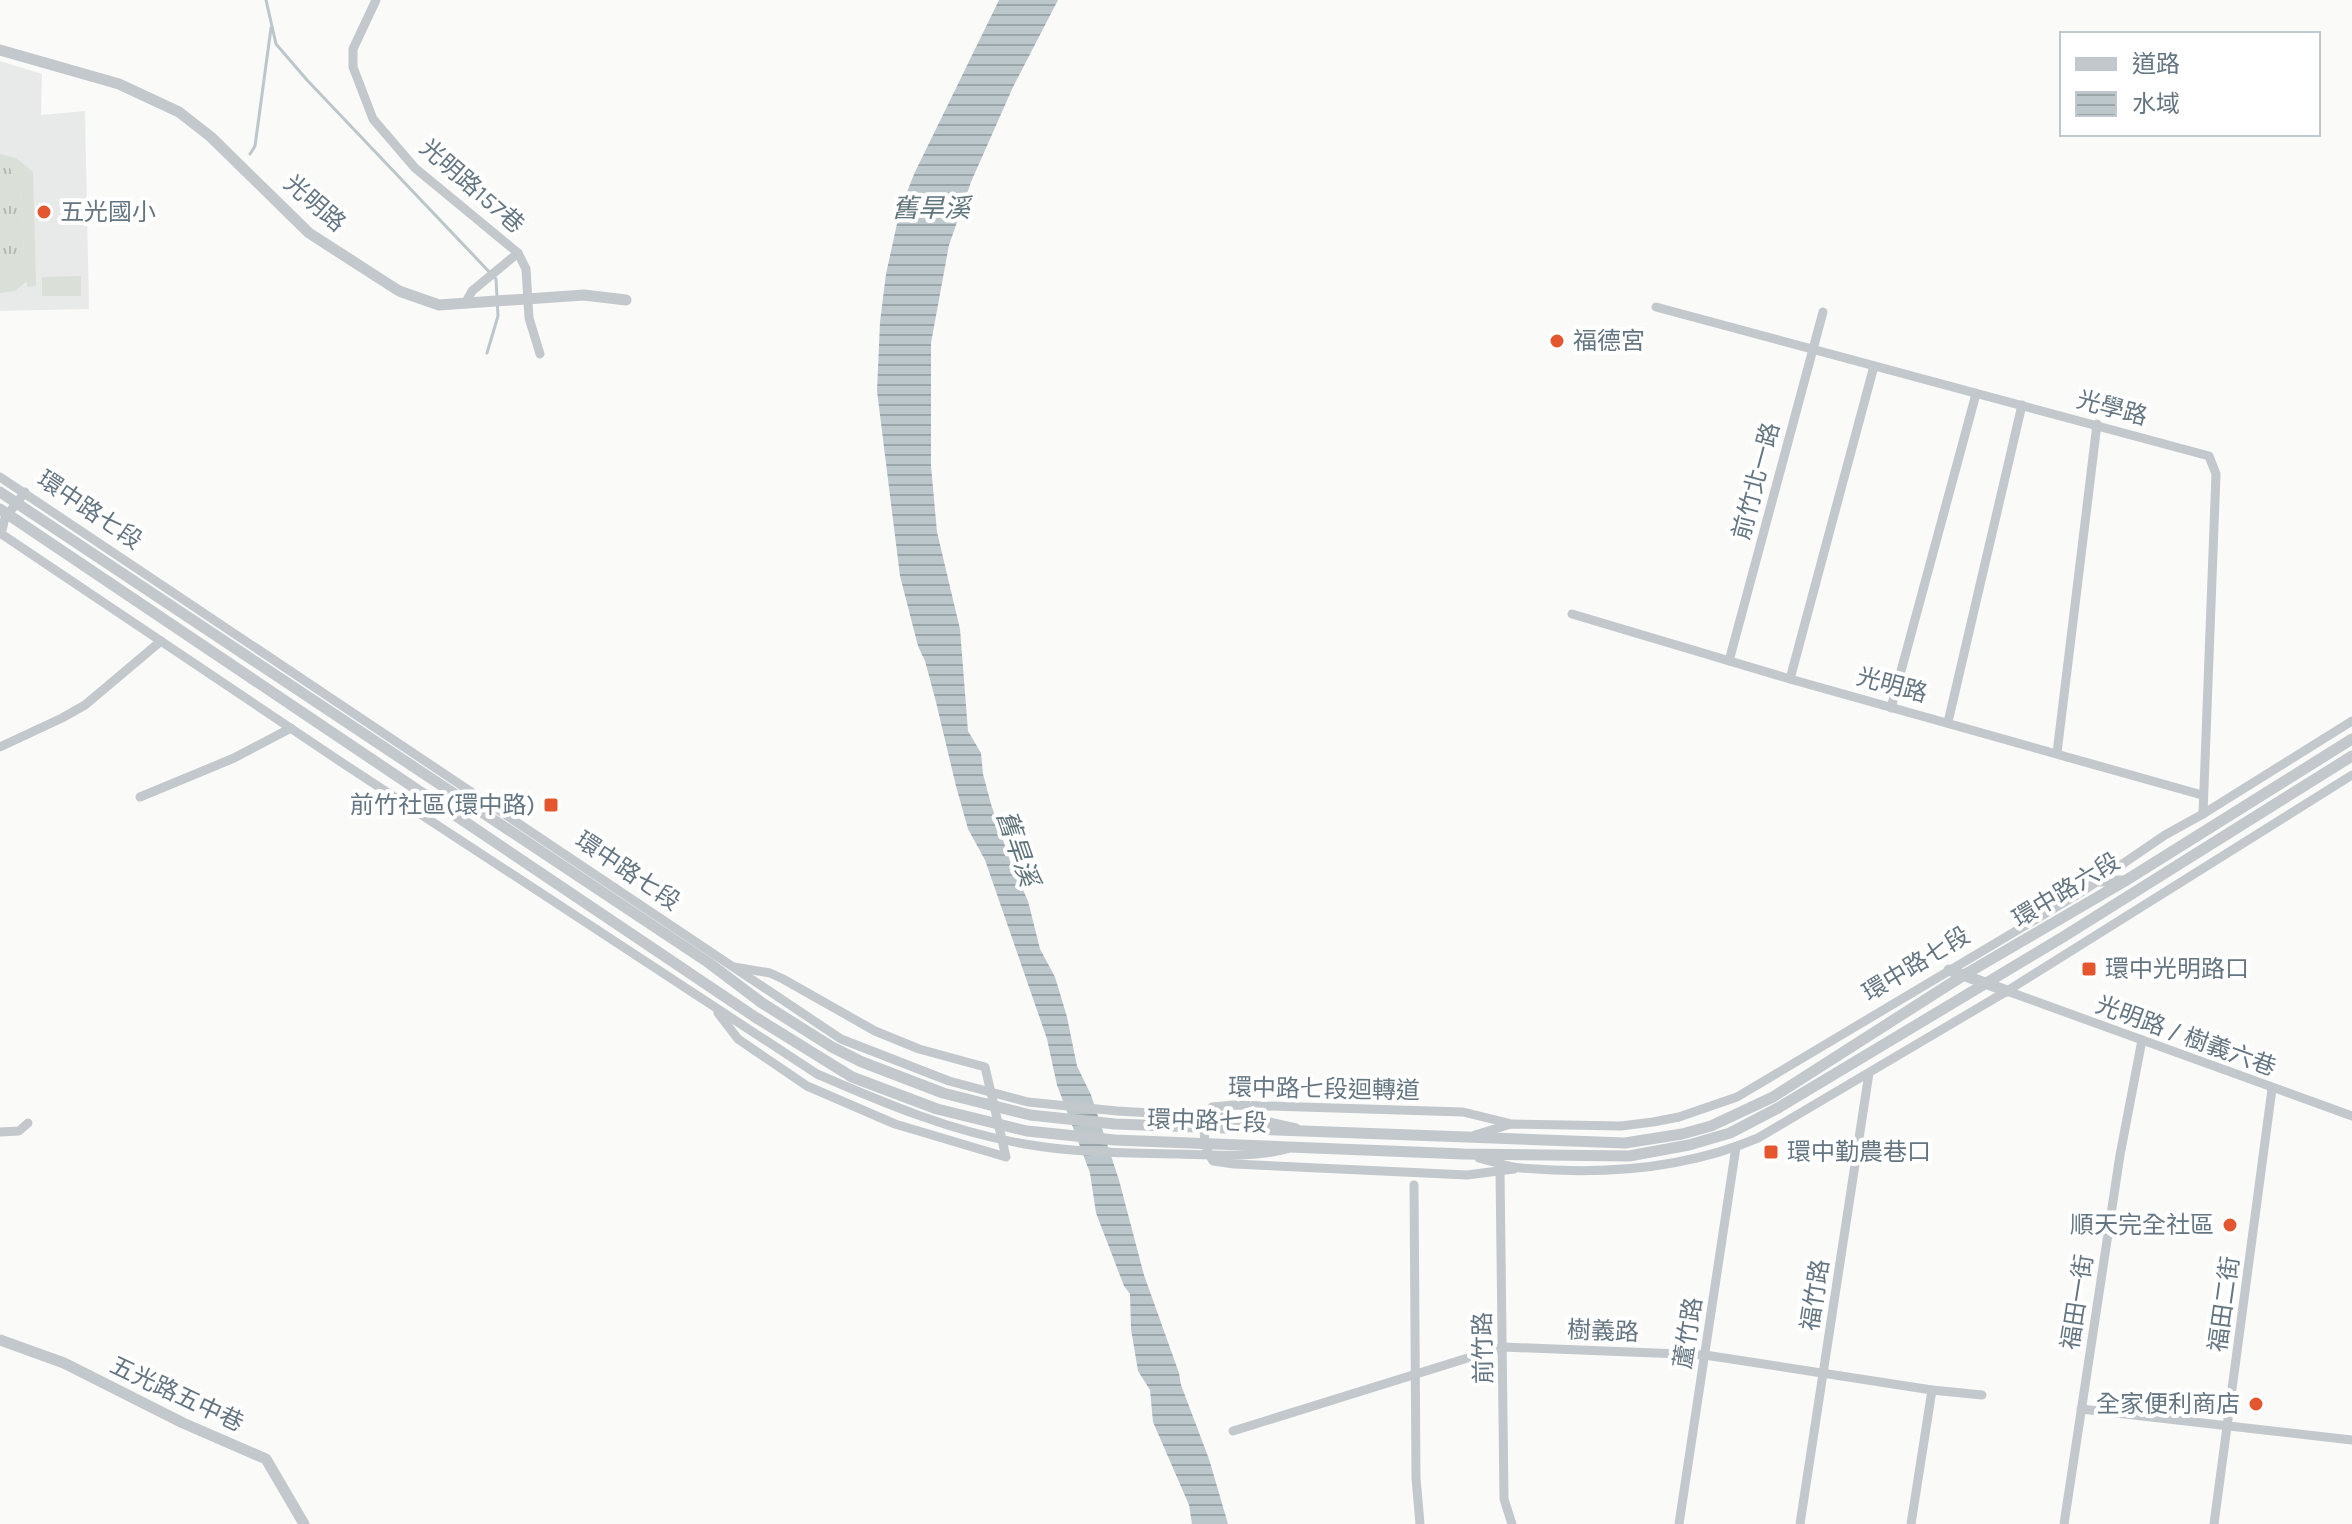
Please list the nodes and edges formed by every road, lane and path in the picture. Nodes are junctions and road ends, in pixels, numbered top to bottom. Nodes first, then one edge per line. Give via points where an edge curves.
1 (376, 0) edge
2 (0, 50) edge
3 (515, 256) junction
4 (529, 298) junction
5 (626, 300) dead end
6 (466, 302) junction
7 (1656, 307) dead end
8 (1823, 312) dead end
9 (1812, 348) junction
10 (540, 354) dead end
11 (1874, 366) junction
12 (1976, 394) junction
13 (2022, 405) junction
14 (2097, 424) junction
15 (2, 483) edge
16 (25, 492) junction
17 (0, 509) edge
18 (1, 533) edge
19 (1572, 614) dead end
20 (161, 641) junction
21 (1729, 661) junction
22 (1790, 679) junction
23 (1891, 708) junction
24 (2352, 721) edge
25 (1948, 722) junction
26 (291, 728) junction
27 (2352, 739) edge
28 (0, 747) edge
29 (2057, 753) junction
30 (2352, 756) edge
31 (2352, 775) edge
32 (2202, 795) junction
33 (140, 797) dead end
34 (2203, 814) junction
35 (2098, 881) junction
36 (2125, 881) junction
37 (731, 966) junction
38 (1949, 970) junction
39 (1964, 975) junction
40 (1987, 984) junction
41 (2007, 991) junction
42 (713, 1006) junction
43 (2142, 1040) junction
44 (1869, 1073) junction
45 (2272, 1089) junction
46 (2352, 1116) edge
47 (28, 1123) dead end
48 (1511, 1124) junction
49 (1300, 1129) junction
50 (0, 1132) edge
51 (1466, 1138) junction
52 (1625, 1143) joint
53 (1298, 1146) junction
54 (1736, 1147) junction
55 (1464, 1154) junction
56 (1629, 1156) joint
57 (1518, 1168) junction
58 (1500, 1171) junction
59 (1414, 1185) dead end
60 (0, 1340) edge
61 (1503, 1347) junction
62 (1705, 1355) junction
63 (1414, 1373) junction
64 (1823, 1373) junction
65 (1932, 1390) junction
66 (1982, 1395) dead end
67 (2081, 1409) junction
68 (2228, 1424) junction
69 (1233, 1431) dead end
70 (2352, 1440) edge
71 (304, 1524) edge
72 (1420, 1524) edge
73 (1512, 1524) edge
74 (1679, 1524) edge
75 (1800, 1524) edge
76 (1911, 1524) edge
77 (2064, 1524) edge
78 (2215, 1524) edge

1 - 3 street, 光明路157巷 via 353,49 353,67 373,119 415,168
2 - 6 street, 光明路 via 119,84 179,112 309,233 399,291 439,305
3 - 4 street via 526,269
3 - 6 street, 光明路157巷
4 - 5 street, 光明路 via 584,295
4 - 6 street, 光明路
4 - 10 street
7 - 9 street, 光學路
8 - 9 street, 前竹北一路
9 - 11 street, 光學路
9 - 21 street, 前竹北一路
11 - 12 street, 光學路
11 - 22 street
12 - 13 street, 光學路
12 - 23 street
13 - 14 street, 光學路
13 - 25 street
14 - 29 street
14 - 32 street, 光學路 via 2209,456 2213,463
15 - 16 street, 環中路七段
15 - 17 street via 6,498
15 - 49 street, 環中路七段 via 762,1003 862,1062 943,1093 1030,1115 1115,1124
16 - 18 street via 5,518
16 - 37 street, 環中路七段
17 - 53 street, 環中路七段 via 741,1008 852,1077 937,1109 1027,1131 1115,1140
18 - 20 street, 環中路七段
19 - 21 street, 光明路
20 - 26 street, 環中路七段
20 - 28 street via 85,705
21 - 22 street, 光明路
22 - 23 street, 光明路
23 - 25 street, 光明路
24 - 34 street, 環中路七段
25 - 29 street, 光明路
26 - 33 street
26 - 42 street, 環中路七段
27 - 36 street, 環中路六段
29 - 32 street, 光明路
30 - 40 street, 環中路六段
31 - 41 street
32 - 34 street, 光學路
34 - 35 street, 環中路七段
35 - 36 street
35 - 38 street, 環中路七段
36 - 39 street, 環中路六段
37 - 42 street via 770,973 875,1031 985,1067 1006,1157 895,1124 807,1086 738,1039
37 - 49 street, 環中路七段 via 841,1039 949,1081 1028,1102 1256,1119
38 - 39 street
38 - 48 street, 環中路七段 via 1737,1097 1679,1117 1621,1126
39 - 40 street
39 - 52 street, 環中路六段 via 1773,1097 1711,1126
40 - 41 street
40 - 56 street, 環中路六段 via 1730,1133
41 - 43 street, 光明路 / 樹義六巷
41 - 44 street
42 - 53 street, 環中路七段 via 817,1074 921,1117 1025,1144 1113,1153 1257,1155
43 - 45 street, 光明路 / 樹義六巷
43 - 67 street, 福田一街
44 - 54 street
44 - 64 street, 福竹路
45 - 46 street, 光明路 / 樹義六巷
45 - 68 street, 福田二街
47 - 50 street via 19,1131
48 - 51 street, 環中路七段
48 - 58 street, 環中路七段迴轉道 via 1463,1112 1234,1105 1212,1107 1207,1113 1205,1146 1213,1161 1453,1175
49 - 51 street, 環中路七段
51 - 52 street, 環中路七段
53 - 55 street, 環中路七段
54 - 57 street, 環中路七段 via 1635,1169
54 - 62 street, 蘆竹路
55 - 56 street, 環中路七段
55 - 57 street, 環中路七段
57 - 58 street, 環中路七段迴轉道
58 - 61 street, 前竹路
59 - 63 street
60 - 71 street, 五光路五中巷 via 64,1363 266,1459
61 - 62 street, 樹義路
61 - 63 street, 樹義路
61 - 73 street, 前竹路 via 1504,1499
62 - 64 street, 樹義路
62 - 74 street, 蘆竹路
63 - 69 street, 樹義路
63 - 72 street
64 - 65 street, 樹義路
64 - 75 street, 福竹路
65 - 66 street, 樹義路
65 - 76 street
67 - 68 street
67 - 77 street, 福田一街
68 - 70 street
68 - 78 street, 福田二街

